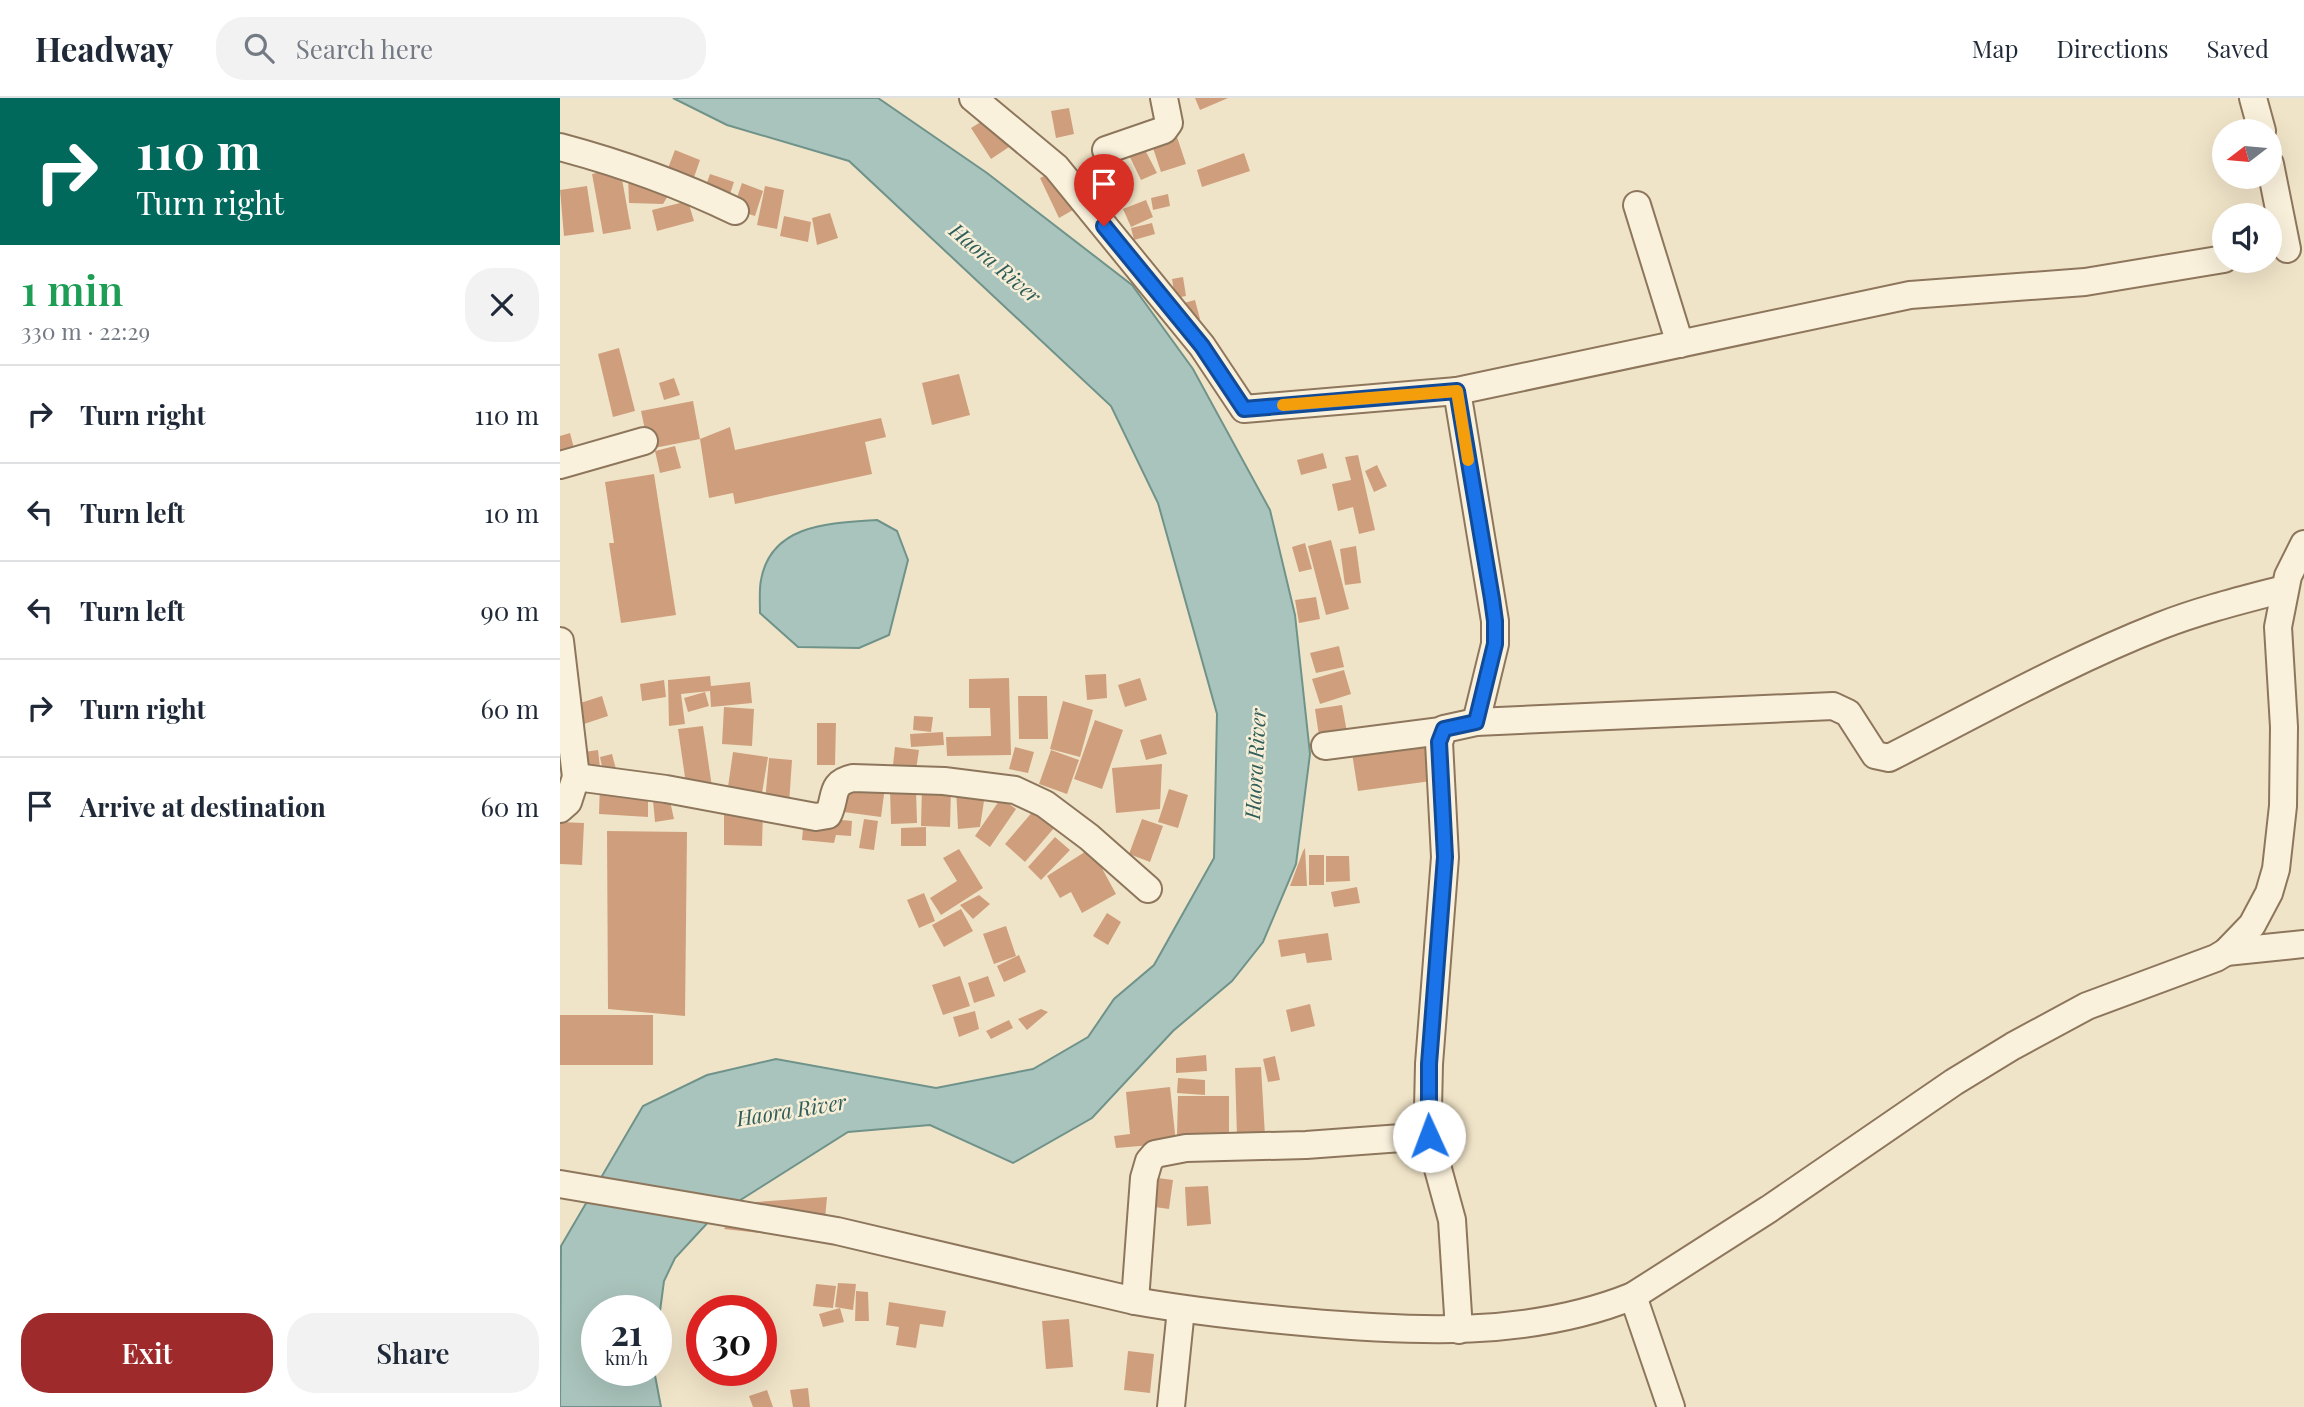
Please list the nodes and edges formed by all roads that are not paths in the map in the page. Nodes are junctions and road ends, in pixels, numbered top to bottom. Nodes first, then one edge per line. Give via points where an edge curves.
1 (973, 98) edge
2 (1164, 98) edge
3 (2253, 98) edge
4 (2259, 119) edge
5 (560, 147) edge
6 (1106, 150) dead end
7 (2275, 189) edge
8 (1637, 205) dead end
9 (735, 211) dead end
10 (2287, 249) edge
11 (2212, 261) edge
12 (1680, 344) junction
13 (1457, 391) junction
14 (644, 441) dead end
15 (560, 465) edge
16 (2304, 544) edge
17 (2284, 589) junction
18 (560, 641) edge
19 (2292, 652) edge
20 (1476, 722) junction
21 (1441, 731) junction
22 (1325, 746) dead end
23 (576, 777) junction
24 (560, 809) edge
25 (1148, 889) dead end
26 (2304, 944) edge
27 (2226, 953) junction
28 (1429, 1136) junction
29 (560, 1184) edge
30 (1633, 1296) junction
31 (1135, 1301) junction
32 (1181, 1309) junction
33 (1460, 1330) junction
34 (1171, 1407) edge
35 (1671, 1407) edge

1 - 13 street via 1056,167 1202,346 1244,409
2 - 6 street via 1168,123 1164,130
3 - 4 street
5 - 9 street via 686,189
7 - 10 street
8 - 12 street
11 - 12 street via 2085,282 1910,295
12 - 13 street
13 - 20 street via 1495,621 1495,644
14 - 15 street
16 - 17 street
17 - 19 street via 2278,627
17 - 20 street via 2160,626 1889,758 1875,755 1848,713 1833,706
18 - 23 street
19 - 27 street via 2276,869 2270,893 2252,925
20 - 21 street
21 - 22 street
21 - 28 street via 1445,857 1429,1064
23 - 24 street via 568,803
23 - 25 street via 816,817 828,815 838,785 853,778 944,781 1015,790 1045,804 1089,836
26 - 27 street
27 - 30 street via 2087,1006 2013,1046
28 - 31 street via 1186,1148 1155,1154 1144,1178
28 - 33 street via 1452,1220
29 - 31 street via 837,1231
30 - 33 street via 1595,1310
30 - 35 street
31 - 32 street
32 - 33 street via 1359,1327
32 - 34 street

